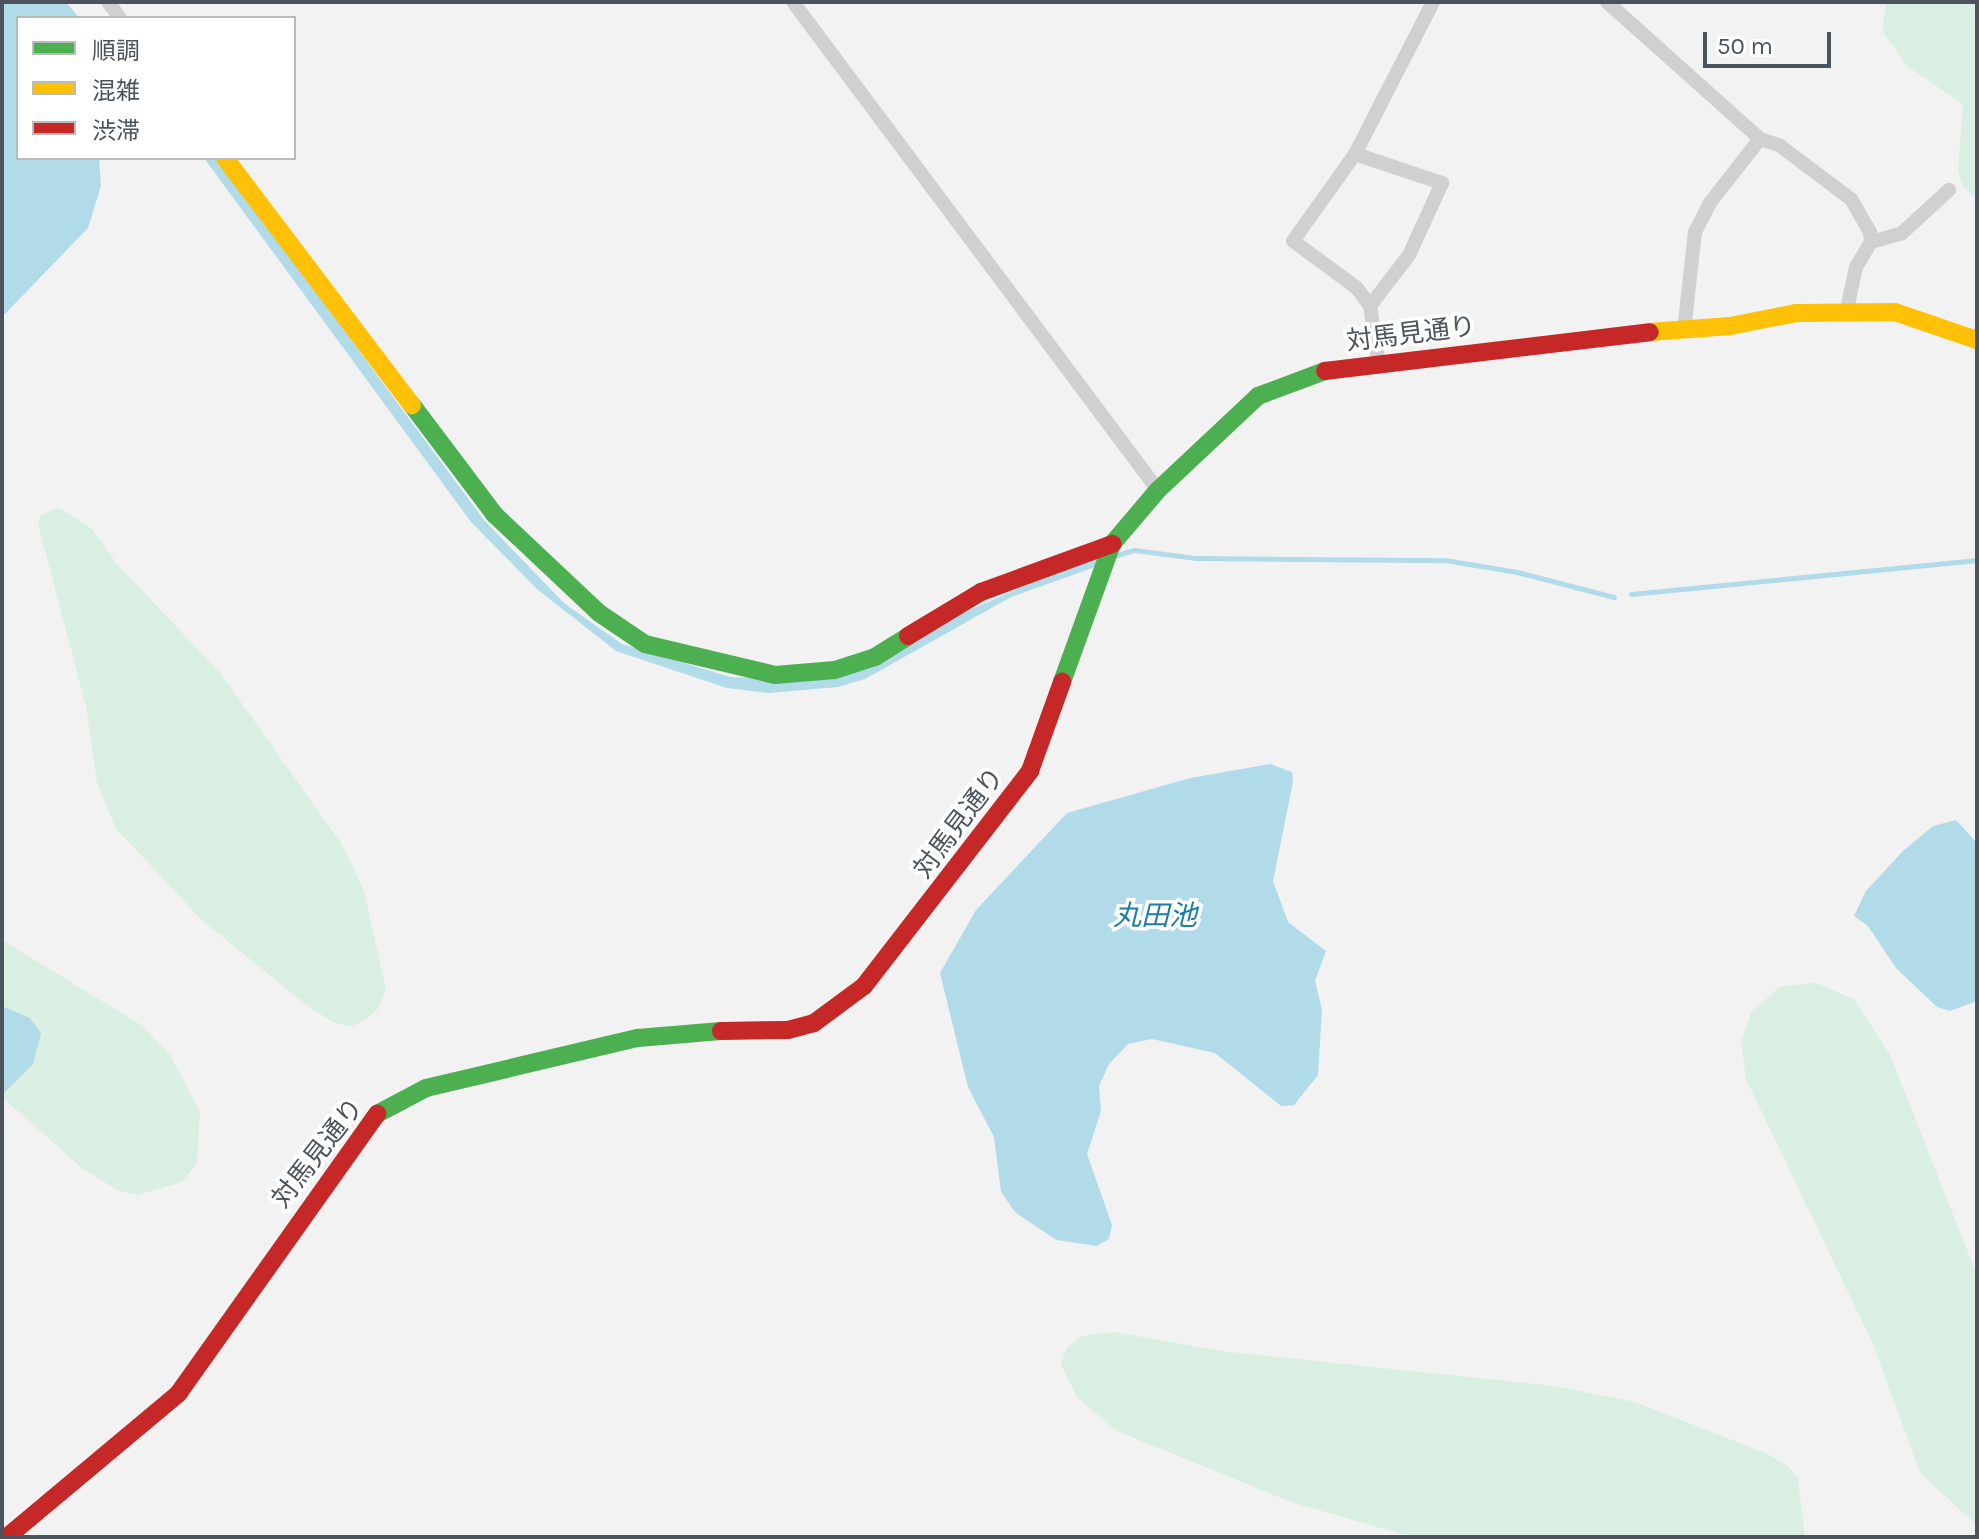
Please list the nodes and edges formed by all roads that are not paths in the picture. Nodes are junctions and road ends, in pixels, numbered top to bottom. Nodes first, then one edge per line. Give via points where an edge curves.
1 (793, 2) edge
2 (1433, 2) edge
3 (1607, 2) edge
4 (1760, 139) junction
5 (1355, 154) junction
6 (227, 160) edge
7 (1949, 190) dead end
8 (1871, 242) junction
9 (1370, 306) junction
10 (1847, 309) junction
11 (1684, 331) junction
12 (1977, 340) edge
13 (1379, 364) junction
14 (1158, 490) junction
15 (1112, 544) junction
16 (7, 1537) edge

1 - 14 street
2 - 5 street
3 - 4 street
4 - 8 street via 1779,145 1851,199
4 - 11 street via 1709,204 1695,232
5 - 9 street via 1293,241 1357,288
5 - 9 street via 1442,183 1409,255
6 - 15 street via 495,515 599,613 645,644 775,675 835,670 875,657 981,592
7 - 8 street via 1902,233
8 - 10 street via 1856,267
9 - 13 street
10 - 11 street, 対馬見通り
10 - 12 street, 対馬見通り via 1895,312
11 - 13 street, 対馬見通り via 1614,334
13 - 14 street, 対馬見通り via 1282,382 1258,396
14 - 15 street, 対馬見通り
15 - 16 street, 対馬見通り via 1030,771 864,986 814,1023 788,1030 677,1031 638,1038 426,1088 379,1112 319,1189 178,1394

